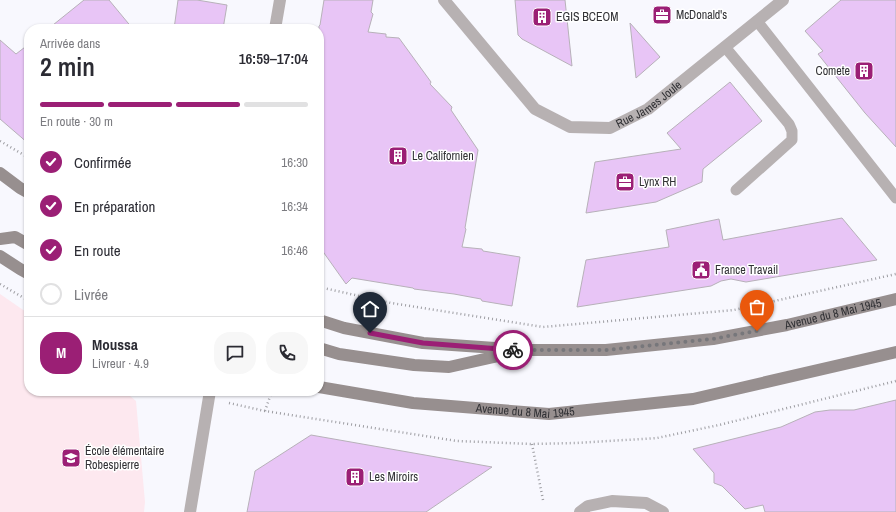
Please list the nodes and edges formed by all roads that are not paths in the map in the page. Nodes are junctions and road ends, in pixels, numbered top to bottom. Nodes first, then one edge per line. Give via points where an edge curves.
1 (280, 0) edge
2 (444, 0) edge
3 (783, 0) edge
4 (757, 21) junction
5 (276, 24) edge
6 (725, 47) junction
7 (0, 172) edge
8 (24, 190) edge
9 (736, 190) dead end
10 (896, 198) edge
11 (0, 239) edge
12 (24, 242) edge
13 (0, 256) edge
14 (24, 271) edge
15 (896, 299) edge
16 (324, 322) edge
17 (324, 350) edge
18 (524, 350) junction
19 (896, 352) edge
20 (324, 388) edge
21 (209, 396) edge
22 (190, 512) edge
23 (580, 512) edge
24 (663, 512) edge

1 - 5 street
2 - 6 street, Rue James Joule via 535,109 570,127 610,128 648,109
3 - 4 street, Rue James Joule
4 - 6 street, Rue James Joule
4 - 10 lane
6 - 9 lane via 789,124 792,131 792,140
7 - 8 main road
11 - 12 main road via 15,237
13 - 14 main road
15 - 18 main road, Avenue du 8 Mai 1945 via 787,325 712,339 606,350
16 - 18 main road, Avenue du 8 Mai 1945 via 344,328 423,343
17 - 18 main road via 414,365 449,367
19 - 20 main road, Avenue du 8 Mai 1945 via 693,399 550,414 413,403
21 - 22 street
23 - 24 street via 588,506 612,501 646,503

